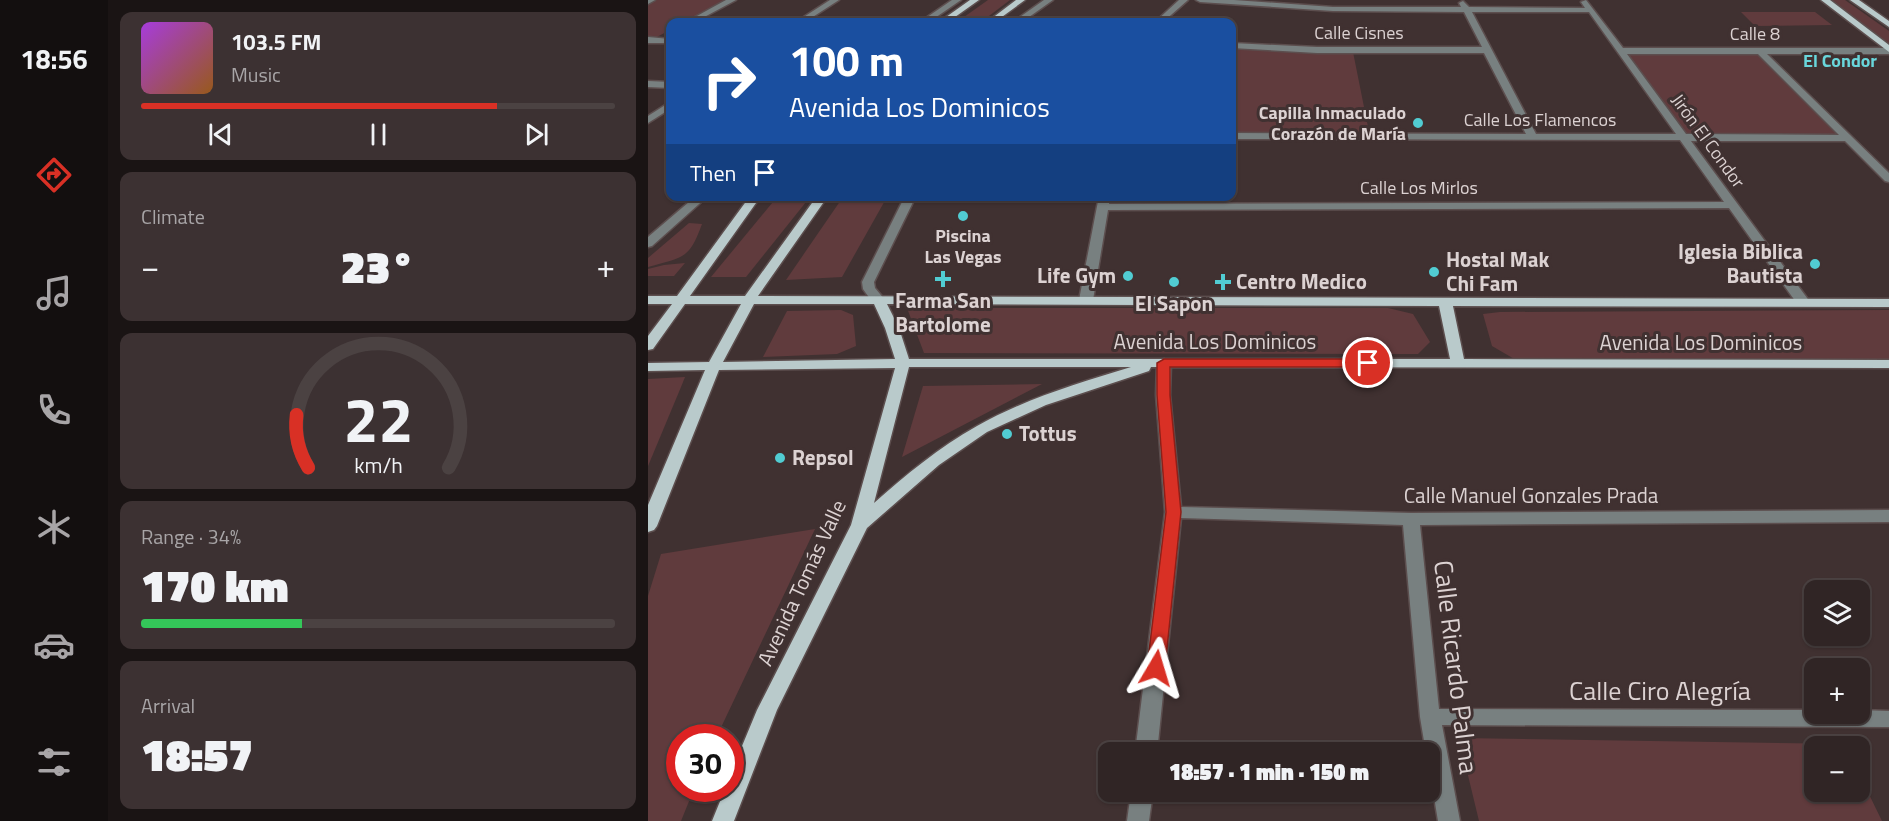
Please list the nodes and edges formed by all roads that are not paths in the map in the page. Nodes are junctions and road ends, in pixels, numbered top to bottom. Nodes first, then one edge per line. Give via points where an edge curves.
1 (732, 0) edge
2 (835, 0) edge
3 (957, 0) edge
4 (975, 0) edge
5 (1021, 0) edge
6 (1049, 0) edge
7 (1184, 0) edge
8 (1200, 0) edge
9 (1584, 0) edge
10 (1825, 0) edge
11 (1854, 0) edge
12 (1464, 4) edge
13 (1590, 10) junction
14 (698, 18) edge
15 (806, 18) edge
16 (930, 18) edge
17 (949, 18) edge
18 (996, 18) edge
19 (1023, 18) edge
20 (1164, 18) edge
21 (1889, 25) edge
22 (666, 35) edge
23 (652, 41) edge
24 (1236, 46) edge
25 (1486, 50) junction
26 (1889, 50) edge
27 (1621, 51) junction
28 (1760, 51) junction
29 (648, 84) edge
30 (666, 85) edge
31 (666, 108) edge
32 (648, 120) edge
33 (1236, 136) edge
34 (1532, 136) junction
35 (1684, 136) junction
36 (1849, 138) junction
37 (1889, 179) edge
38 (697, 201) edge
39 (752, 201) edge
40 (820, 201) edge
41 (909, 201) edge
42 (1104, 202) edge
43 (1734, 205) junction
44 (648, 243) edge
45 (682, 299) junction
46 (750, 299) junction
47 (648, 300) edge
48 (878, 300) junction
49 (1086, 300) junction
50 (1445, 302) junction
51 (1803, 302) junction
52 (1889, 303) edge
53 (648, 346) edge
54 (903, 363) junction
55 (1162, 363) junction
56 (1458, 363) junction
57 (1889, 364) edge
58 (714, 366) junction
59 (648, 367) edge
60 (1173, 512) junction
61 (1889, 516) edge
62 (1411, 519) junction
63 (860, 525) junction
64 (648, 526) edge
65 (1430, 717) junction
66 (1889, 719) edge
67 (1147, 742) edge
68 (1141, 802) edge
69 (723, 821) edge
70 (1138, 821) edge
71 (1449, 821) edge

1 - 14 street
2 - 15 street
3 - 16 street
4 - 17 main road
5 - 18 main road
6 - 19 street
7 - 20 street
8 - 12 street via 1323,8
9 - 13 street, Jirón El Condor
10 - 26 main road
11 - 21 main road
12 - 13 street
12 - 25 street
13 - 27 street, Jirón El Condor
22 - 23 street
24 - 25 street, Calle Cisnes
25 - 34 street
26 - 28 street, Calle 8
27 - 28 street, Calle 8
27 - 35 street, Jirón El Condor
28 - 36 street
29 - 30 street
31 - 32 street
33 - 34 street, Calle Los Flamencos
34 - 35 street, Calle Los Flamencos
35 - 36 street, Calle Los Flamencos
35 - 43 street, Jirón El Condor
36 - 37 street
38 - 44 street
39 - 45 main road
40 - 46 main road
41 - 48 street via 868,282
42 - 43 street, Calle Los Mirlos
42 - 49 street
43 - 51 street, Jirón El Condor
45 - 46 main road, Avenida Los Dominicos
45 - 47 main road, Avenida Los Dominicos
45 - 53 main road
46 - 48 main road, Avenida Los Dominicos
46 - 58 main road
48 - 49 main road, Avenida Los Dominicos
48 - 54 main road
49 - 50 main road, Avenida Los Dominicos
50 - 51 main road, Avenida Los Dominicos
50 - 56 main road
51 - 52 main road, Avenida Los Dominicos
54 - 55 main road, Avenida Los Dominicos
54 - 58 main road, Avenida Los Dominicos
54 - 63 main road, Avenida Tomás Valle
55 - 56 main road, Avenida Los Dominicos
55 - 60 street
55 - 63 main road via 1052,396 982,429 923,470
56 - 57 main road, Avenida Los Dominicos
58 - 59 main road, Avenida Los Dominicos
58 - 64 main road
60 - 62 street, Calle Manuel Gonzales Prada
60 - 67 street
61 - 62 street, Calle Manuel Gonzales Prada
62 - 65 street, Calle Ricardo Palma
63 - 69 main road, Avenida Tomás Valle via 766,710
65 - 66 street, Calle Ciro Alegría
65 - 71 street, Calle Ricardo Palma
68 - 70 street

